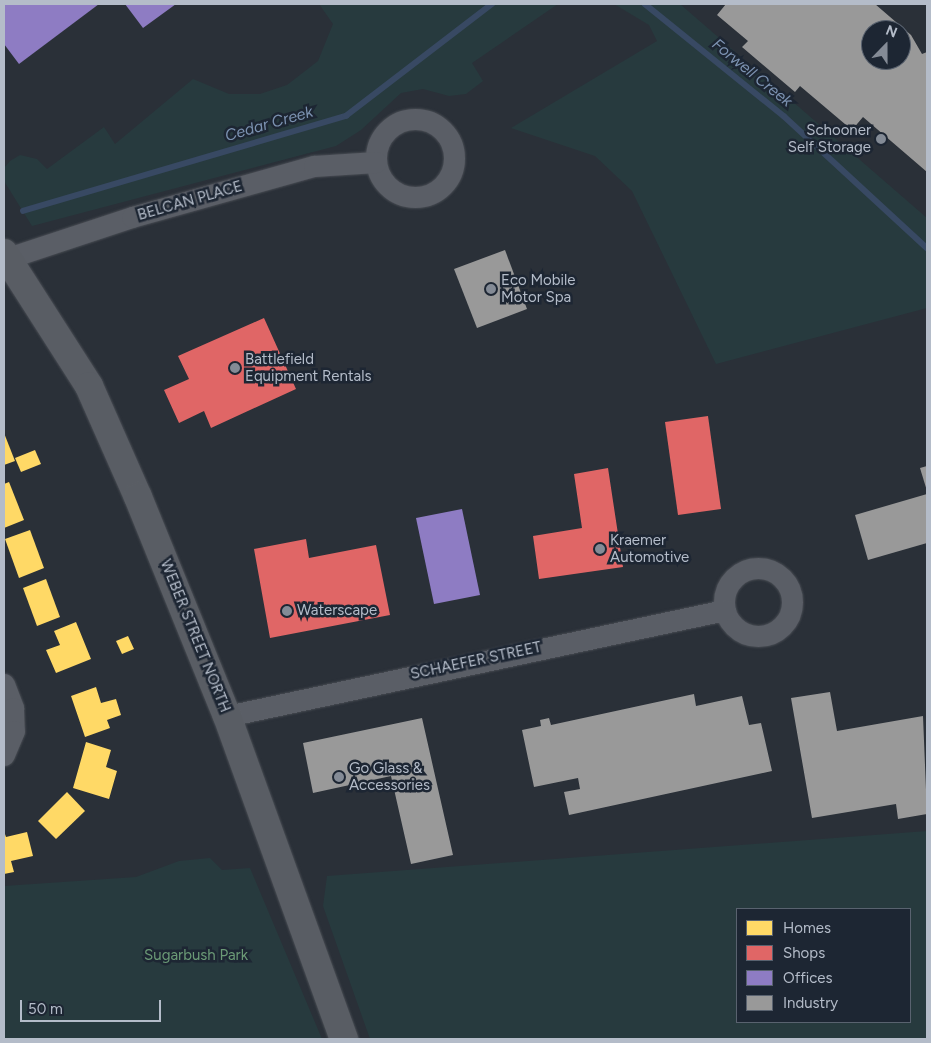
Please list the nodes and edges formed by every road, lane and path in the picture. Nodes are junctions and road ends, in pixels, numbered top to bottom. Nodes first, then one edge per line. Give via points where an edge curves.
1 (376, 162) dead end
2 (6, 255) edge
3 (724, 610) dead end
4 (4, 684) edge
5 (227, 716) junction
6 (4, 756) edge
7 (344, 1039) edge

1 - 2 street, BELCAN PLACE via 314,166
2 - 5 main road, WEBER STREET NORTH via 89,386
3 - 5 street, SCHAEFER STREET
4 - 6 street via 13,708 14,731
5 - 7 main road, WEBER STREET NORTH

